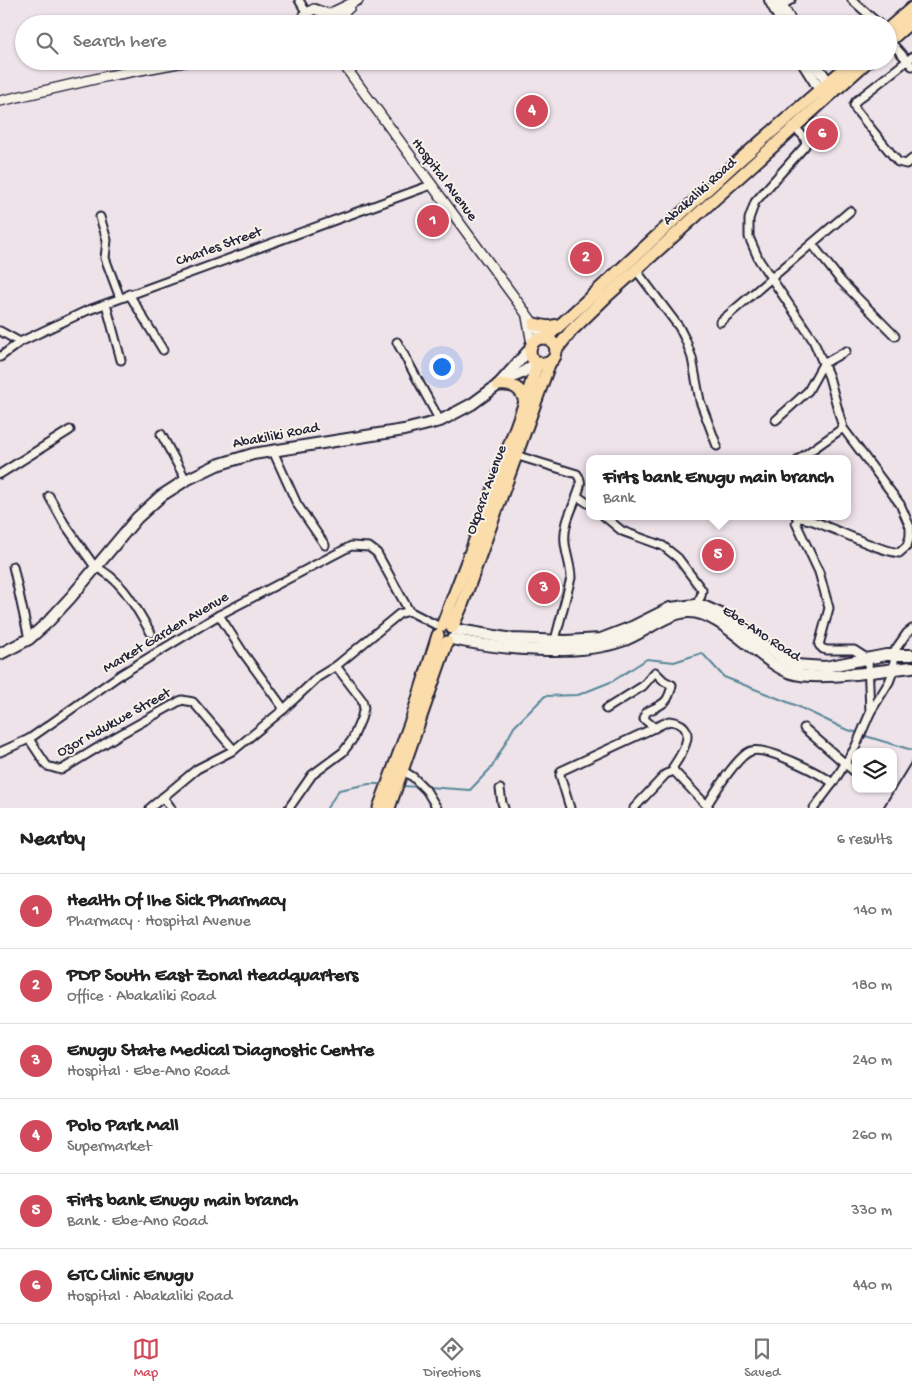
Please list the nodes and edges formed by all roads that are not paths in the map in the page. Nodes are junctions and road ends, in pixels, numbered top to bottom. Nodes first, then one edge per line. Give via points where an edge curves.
1 (299, 0) edge
2 (770, 0) edge
3 (852, 0) edge
4 (356, 1) edge
5 (784, 2) edge
6 (912, 8) edge
7 (306, 12) junction
8 (304, 15) edge
9 (325, 15) edge
10 (337, 15) edge
11 (778, 15) edge
12 (789, 15) edge
13 (868, 15) edge
14 (912, 21) edge
15 (897, 27) edge
16 (897, 31) edge
17 (897, 46) edge
18 (911, 61) edge
19 (138, 70) edge
20 (348, 70) edge
21 (810, 70) edge
22 (818, 70) edge
23 (846, 70) edge
24 (856, 70) edge
25 (828, 91) junction
26 (0, 101) edge
27 (794, 127) junction
28 (909, 162) edge
29 (431, 185) junction
30 (850, 211) dead end
31 (100, 217) dead end
32 (660, 241) junction
33 (812, 244) junction
34 (636, 270) junction
35 (770, 278) junction
36 (129, 294) junction
37 (120, 298) junction
38 (106, 304) junction
39 (527, 314) junction
40 (720, 322) dead end
41 (534, 324) junction
42 (559, 325) junction
43 (0, 332) edge
44 (896, 336) dead end
45 (545, 338) junction
46 (20, 342) junction
47 (397, 342) dead end
48 (531, 346) junction
49 (162, 350) dead end
50 (556, 350) junction
51 (846, 351) dead end
52 (0, 357) edge
53 (121, 360) dead end
54 (541, 362) junction
55 (823, 364) junction
56 (499, 384) junction
57 (525, 402) junction
58 (440, 420) junction
59 (776, 420) dead end
60 (843, 428) junction
61 (70, 430) dead end
62 (161, 434) dead end
63 (717, 446) dead end
64 (273, 451) junction
65 (805, 455) edge
66 (515, 456) junction
67 (0, 474) edge
68 (186, 480) junction
69 (501, 480) junction
70 (49, 496) dead end
71 (577, 496) junction
72 (586, 502) edge
73 (609, 520) edge
74 (797, 520) edge
75 (808, 520) edge
76 (325, 545) dead end
77 (13, 566) dead end
78 (95, 567) junction
79 (696, 605) junction
80 (409, 611) junction
81 (218, 615) junction
82 (912, 629) edge
83 (446, 632) junction
84 (151, 633) dead end
85 (29, 638) junction
86 (555, 640) junction
87 (0, 654) edge
88 (894, 654) junction
89 (912, 655) edge
90 (868, 659) junction
91 (336, 666) junction
92 (912, 667) edge
93 (894, 669) junction
94 (868, 671) junction
95 (284, 709) junction
96 (606, 709) dead end
97 (870, 713) junction
98 (655, 728) junction
99 (804, 728) dead end
100 (29, 739) junction
101 (234, 750) junction
102 (0, 752) edge
103 (844, 764) junction
104 (852, 770) edge
105 (674, 771) junction
106 (395, 779) junction
107 (833, 783) junction
108 (500, 789) dead end
109 (163, 798) junction
110 (708, 806) edge
111 (150, 808) edge
112 (171, 808) edge
113 (290, 808) edge
114 (379, 808) edge
115 (389, 808) edge
116 (438, 808) edge
117 (504, 808) edge
118 (570, 808) edge
119 (634, 808) edge
120 (814, 808) edge

1 - 7 street
2 - 11 main road
3 - 13 street
4 - 10 street
5 - 12 main road
6 - 15 main road
7 - 8 street
7 - 9 street via 316,9
14 - 16 main road
17 - 18 street
18 - 28 street via 854,105 898,162
19 - 26 street
20 - 29 street, Hospital Avenue
21 - 25 main road
22 - 25 main road
23 - 25 main road, Abakaliki Road
24 - 25 main road, Abakaliki Road
25 - 27 main road, Abakaliki Road
25 - 32 main road, Abakaliki Road via 735,164
27 - 32 main road, Abakaliki Road
27 - 35 street via 805,138 805,146 759,197 749,219 751,243
29 - 36 street, Charles Street
29 - 39 street, Hospital Avenue
30 - 33 street
31 - 37 street via 107,240 105,258
32 - 34 main road, Abakaliki Road
32 - 42 main road, Abakaliki Road
33 - 35 street
33 - 44 street via 841,281
34 - 50 main road, Abakaliki Road
34 - 63 street via 686,341 700,401
35 - 40 street
35 - 55 street via 813,340
36 - 37 street, Charles Street
36 - 49 street
37 - 38 street, Charles Street
38 - 46 street, Charles Street
38 - 53 street
39 - 41 street, Hospital Avenue
39 - 48 street
41 - 42 main road
41 - 45 street, Hospital Avenue
42 - 45 main road, Abakaliki Road
43 - 46 street
45 - 48 main road via 537,339
45 - 50 main road via 554,343
46 - 52 street, Charles Street
47 - 58 street
48 - 54 main road via 532,357
48 - 56 main road
50 - 54 main road via 555,356
51 - 55 street
54 - 56 main road
54 - 57 main road, Okpara Avenue
54 - 66 main road, Okpara Avenue
55 - 59 street via 808,391
55 - 60 street
56 - 57 main road via 516,387
56 - 58 main road, Abakiliki Road via 472,404
57 - 69 main road, Okpara Avenue
58 - 64 main road, Abakiliki Road via 404,430
60 - 65 street
60 - 75 street via 900,504 910,526 907,546 899,553 893,552
61 - 67 street
62 - 68 street
64 - 68 main road, Abakiliki Road via 226,462
64 - 76 street via 297,504
66 - 69 main road, Okpara Avenue
66 - 71 street via 577,474 581,486
68 - 78 main road, Abakiliki Road via 146,508
69 - 83 main road, Okpara Avenue via 462,605
70 - 78 street
71 - 72 street
71 - 86 street via 565,530 571,578
73 - 79 street via 622,531 663,546 678,558 702,590
74 - 90 street via 819,572 829,608 819,645 823,650 854,650
77 - 85 street
78 - 84 street via 109,575 124,592
78 - 85 main road, Abakiliki Road via 61,608
79 - 86 main road, Ebe-Ano Road via 670,608 608,637
79 - 90 main road, Ebe-Ano Road via 724,615 795,665 825,667
80 - 81 street, Market Garden Avenue via 377,553 369,547 351,546
80 - 83 street
80 - 91 street via 396,617
81 - 95 street
81 - 100 street, Market Garden Avenue via 120,675
82 - 88 street
83 - 86 main road, Ebe-Ano Road
83 - 94 main road, Ebe-Ano Road via 486,645 560,649 598,646 622,641 687,612 704,615 719,623 789,672 809,677
83 - 106 main road, Okpara Avenue via 412,718
85 - 87 main road, Abakiliki Road
88 - 89 main road, Ebe-Ano Road
88 - 90 main road, Ebe-Ano Road
88 - 93 street
90 - 94 street
91 - 95 street
91 - 113 street via 362,700 361,719 343,752 312,775
92 - 93 main road, Ebe-Ano Road
93 - 94 main road, Ebe-Ano Road
93 - 97 street
94 - 97 street
95 - 101 street
96 - 98 street via 643,686 655,672 672,685 665,703 646,712 644,718
97 - 103 street via 855,748
98 - 105 street via 669,721 679,722 688,735
98 - 118 street via 561,771
99 - 103 street
100 - 101 street, Ozor Ndukwe Street via 47,766 61,770 178,702 189,700
100 - 102 street, Market Garden Avenue
101 - 109 street via 197,769
103 - 104 street
103 - 107 street
105 - 110 street
105 - 119 street via 666,774
106 - 114 main road, Okpara Avenue
106 - 115 main road, Okpara Avenue
106 - 116 street via 419,783
107 - 110 street via 803,765 751,751 741,758
107 - 120 street
108 - 117 street
109 - 111 street
109 - 112 street

